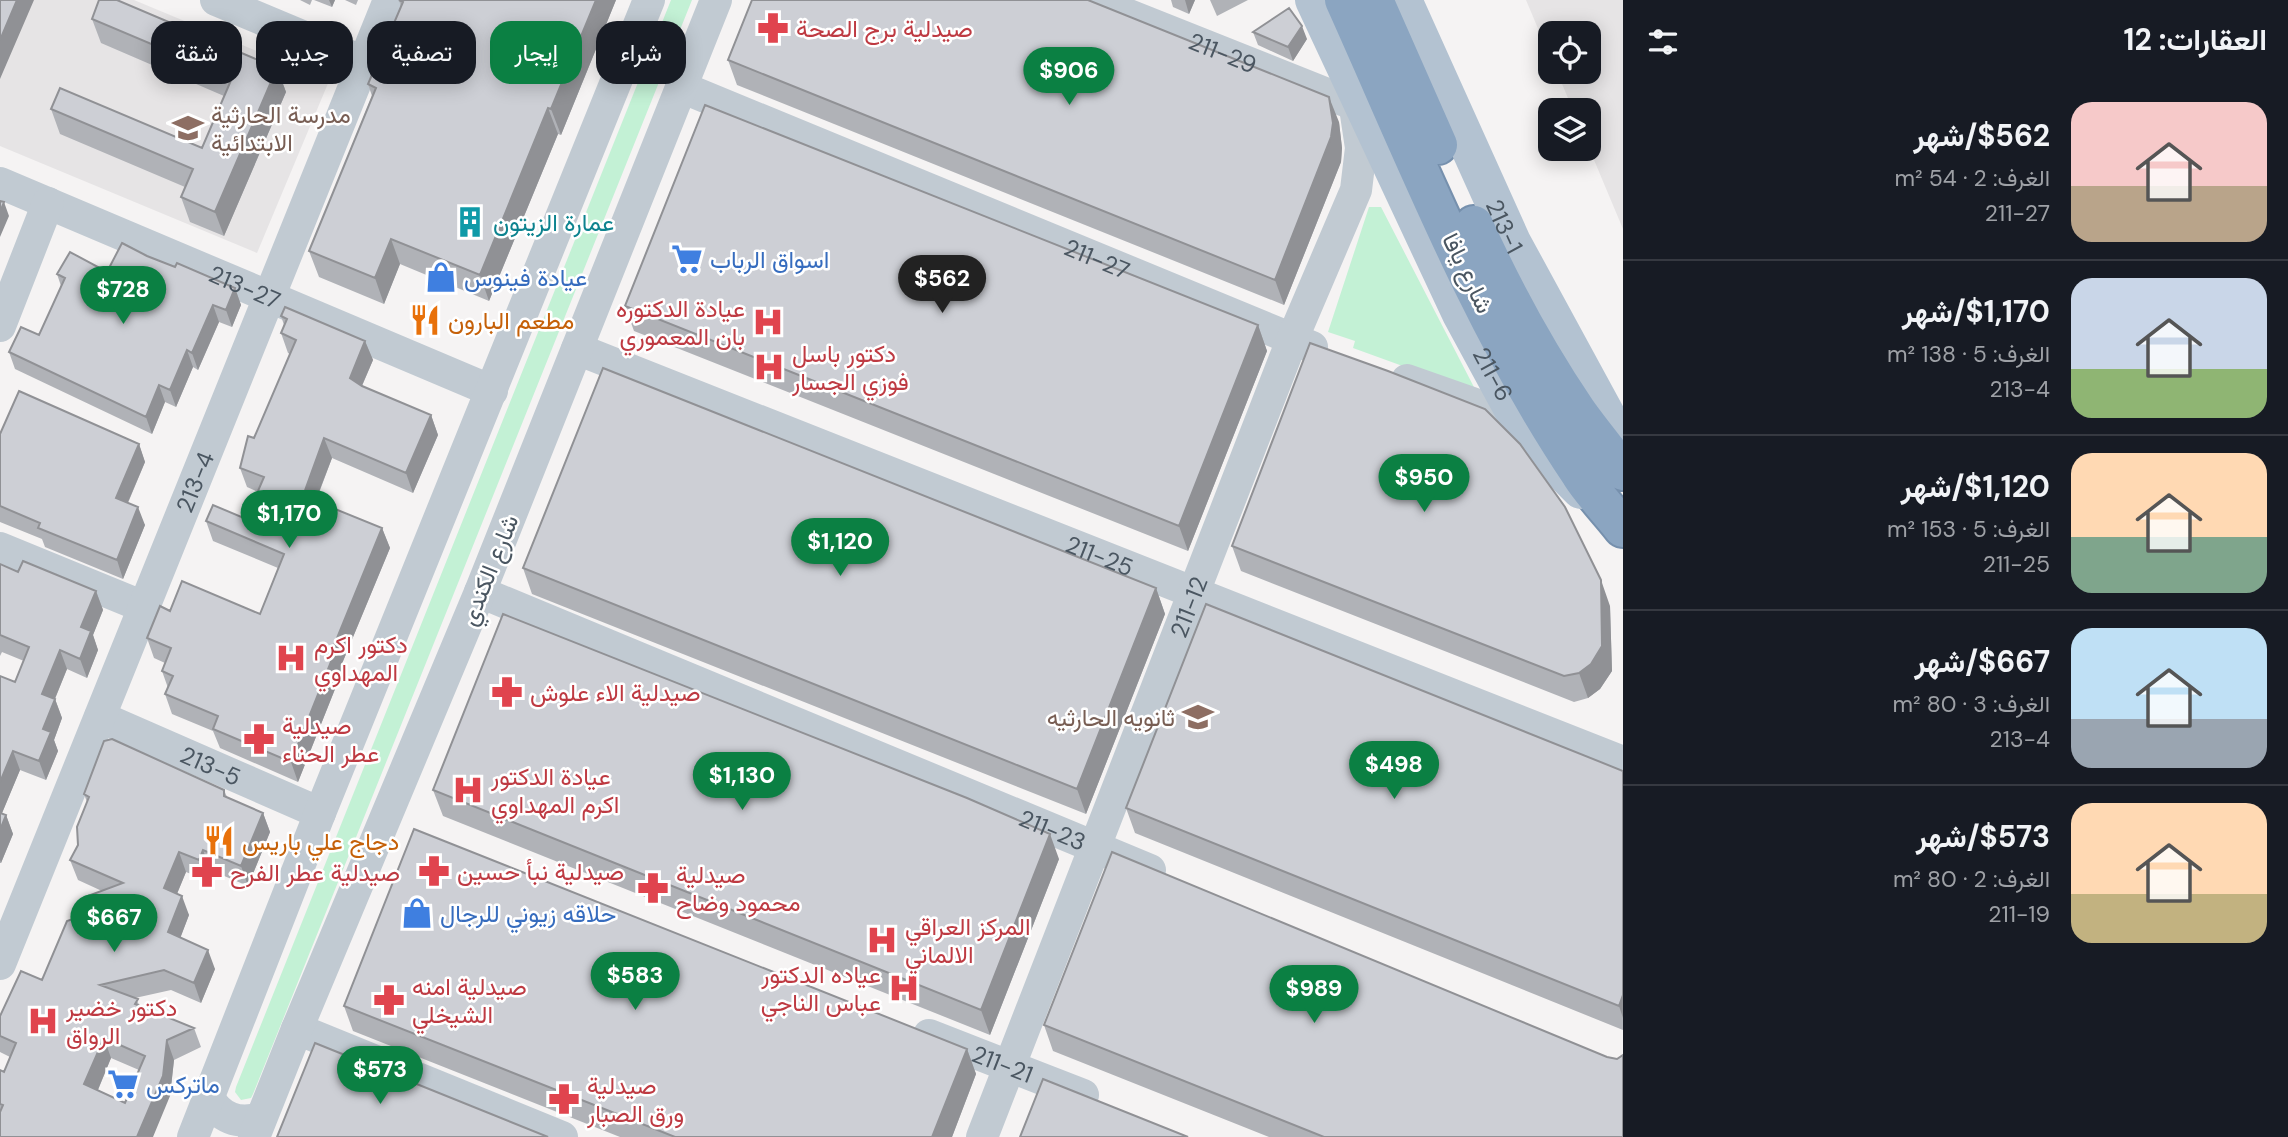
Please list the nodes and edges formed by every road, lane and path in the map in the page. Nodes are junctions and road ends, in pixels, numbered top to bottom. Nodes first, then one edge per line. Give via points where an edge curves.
1 (216, 0) edge
2 (389, 0) edge
3 (649, 0) edge
4 (716, 0) edge
5 (1091, 0) edge
6 (1314, 0) edge
7 (1344, 0) edge
8 (1374, 0) edge
9 (1403, 0) edge
10 (364, 62) junction
11 (681, 87) junction
12 (1351, 88) junction
13 (0, 183) edge
14 (48, 203) junction
15 (269, 297) junction
16 (0, 326) edge
17 (1292, 340) junction
18 (577, 349) junction
19 (1342, 358) edge
20 (1380, 371) edge
21 (492, 391) junction
22 (1518, 419) junction
23 (1623, 446) edge
24 (1623, 471) edge
25 (1623, 529) edge
26 (0, 548) edge
27 (480, 592) junction
28 (1193, 592) junction
29 (144, 607) junction
30 (100, 717) junction
31 (1623, 762) edge
32 (320, 813) junction
33 (1095, 847) junction
34 (1172, 879) edge
35 (7, 928) edge
36 (0, 964) edge
37 (905, 1025) edge
38 (297, 1029) junction
39 (1009, 1066) junction
40 (208, 1097) junction
41 (1111, 1107) edge
42 (258, 1128) edge
43 (193, 1137) edge
44 (562, 1137) edge
45 (982, 1137) edge

1 - 10 street
2 - 10 street, 213-4
3 - 21 street
4 - 11 street, شارع الكندي
5 - 12 street, 211-29
6 - 12 main road, 211-6
7 - 25 highway, شارع يافا via 1474,289 1524,384 1581,476
8 - 24 highway, شارع يافا via 1492,263 1533,341 1577,411
9 - 23 main road, 213-1 via 1512,242
10 - 15 street, 213-4
11 - 17 street, 211-27
11 - 18 street, شارع الكندي
12 - 17 street, 211-12 via 1360,148 1356,190
12 - 22 main road, 211-6 via 1461,314
13 - 14 street, 213-27
14 - 15 street, 213-27
14 - 16 street
15 - 21 street, 213-27
15 - 29 street, 213-4
17 - 19 street, 211-27
17 - 28 street, 211-12
18 - 27 street, شارع الكندي
18 - 28 street, 211-25
20 - 22 street
21 - 32 street
22 - 25 main road, 211-6 via 1544,453
26 - 29 street
27 - 33 street, 211-23
27 - 38 street, شارع الكندي via 398,825
28 - 31 street, 211-25
28 - 33 street, 211-12
29 - 30 street, 213-4
30 - 32 street, 213-5
30 - 35 street, 213-4
32 - 40 street
33 - 34 street, 211-23
33 - 39 street, 211-12
35 - 36 street, 213-4
37 - 39 street, 211-21
38 - 42 street, شارع الكندي
38 - 44 street
39 - 41 street, 211-21
39 - 45 street, 211-12
40 - 42 street via 221,1114
40 - 43 street

